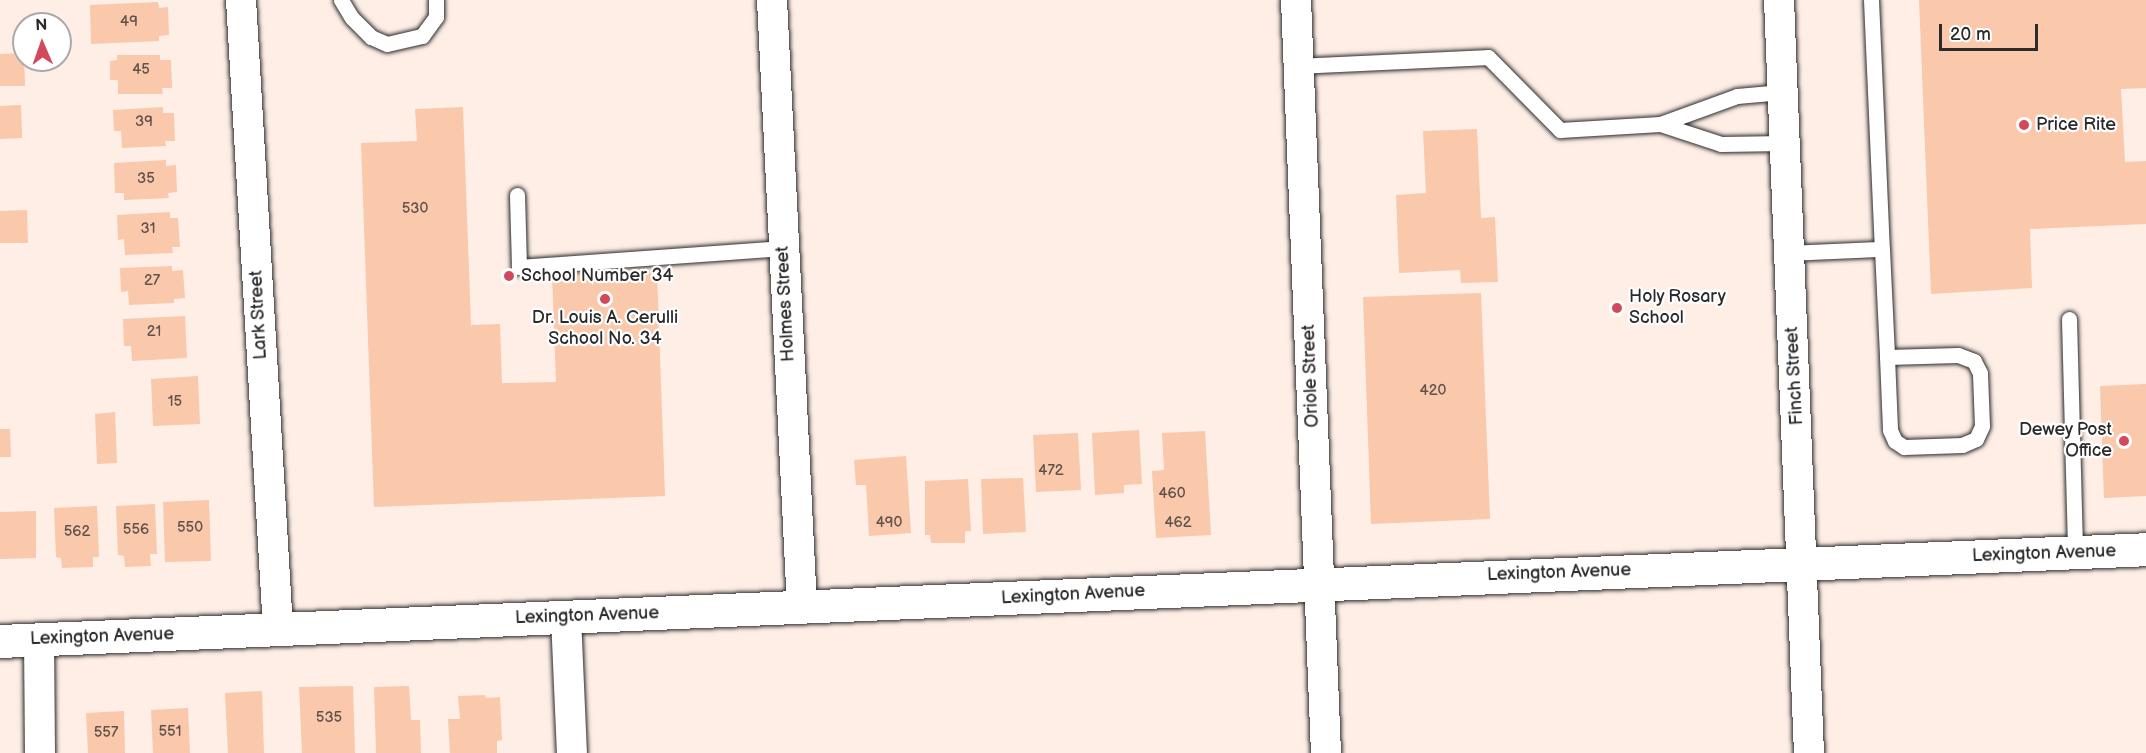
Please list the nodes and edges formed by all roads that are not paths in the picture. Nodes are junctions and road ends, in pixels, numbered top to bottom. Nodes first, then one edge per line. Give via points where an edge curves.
1 (241, 0) edge
2 (341, 0) edge
3 (436, 0) edge
4 (772, 0) edge
5 (1296, 0) edge
6 (1779, 0) edge
7 (1871, 0) edge
8 (1299, 66) junction
9 (1782, 92) junction
10 (1660, 124) junction
11 (1785, 143) junction
12 (517, 195) dead end
13 (783, 248) junction
14 (1882, 249) junction
15 (1789, 253) junction
16 (2069, 319) dead end
17 (1887, 357) junction
18 (2146, 549) edge
19 (2075, 552) junction
20 (1803, 563) junction
21 (1320, 583) junction
22 (802, 607) junction
23 (566, 617) junction
24 (278, 629) junction
25 (39, 639) junction
26 (0, 641) edge
27 (40, 753) edge
28 (572, 753) edge
29 (1326, 753) edge
30 (1809, 753) edge

1 - 24 street, Lark Street
2 - 3 lane via 371,37 387,44 422,36 436,17
4 - 13 street, Holmes Street
5 - 8 street, Oriole Street
6 - 9 street, Finch Street
7 - 14 lane
8 - 10 lane via 1488,57 1560,130
8 - 21 street, Oriole Street
9 - 10 lane via 1737,96
9 - 11 street, Finch Street
10 - 11 lane via 1720,144
11 - 15 street, Finch Street
12 - 13 lane via 519,267
13 - 22 street, Holmes Street
14 - 15 lane
14 - 17 lane
15 - 20 street, Finch Street
16 - 19 lane
17 - 17 lane via 1890,430 1895,441 1904,447 1962,445 1976,439 1982,426 1980,373 1974,361 1958,355
18 - 19 main road, Lexington Avenue
19 - 20 main road, Lexington Avenue
20 - 21 main road, Lexington Avenue
20 - 30 street, Finch Street
21 - 22 main road, Lexington Avenue
21 - 29 street, Oriole Street
22 - 23 main road, Lexington Avenue
23 - 24 main road, Lexington Avenue
23 - 28 street
24 - 25 main road, Lexington Avenue
25 - 26 main road, Lexington Avenue
25 - 27 street

